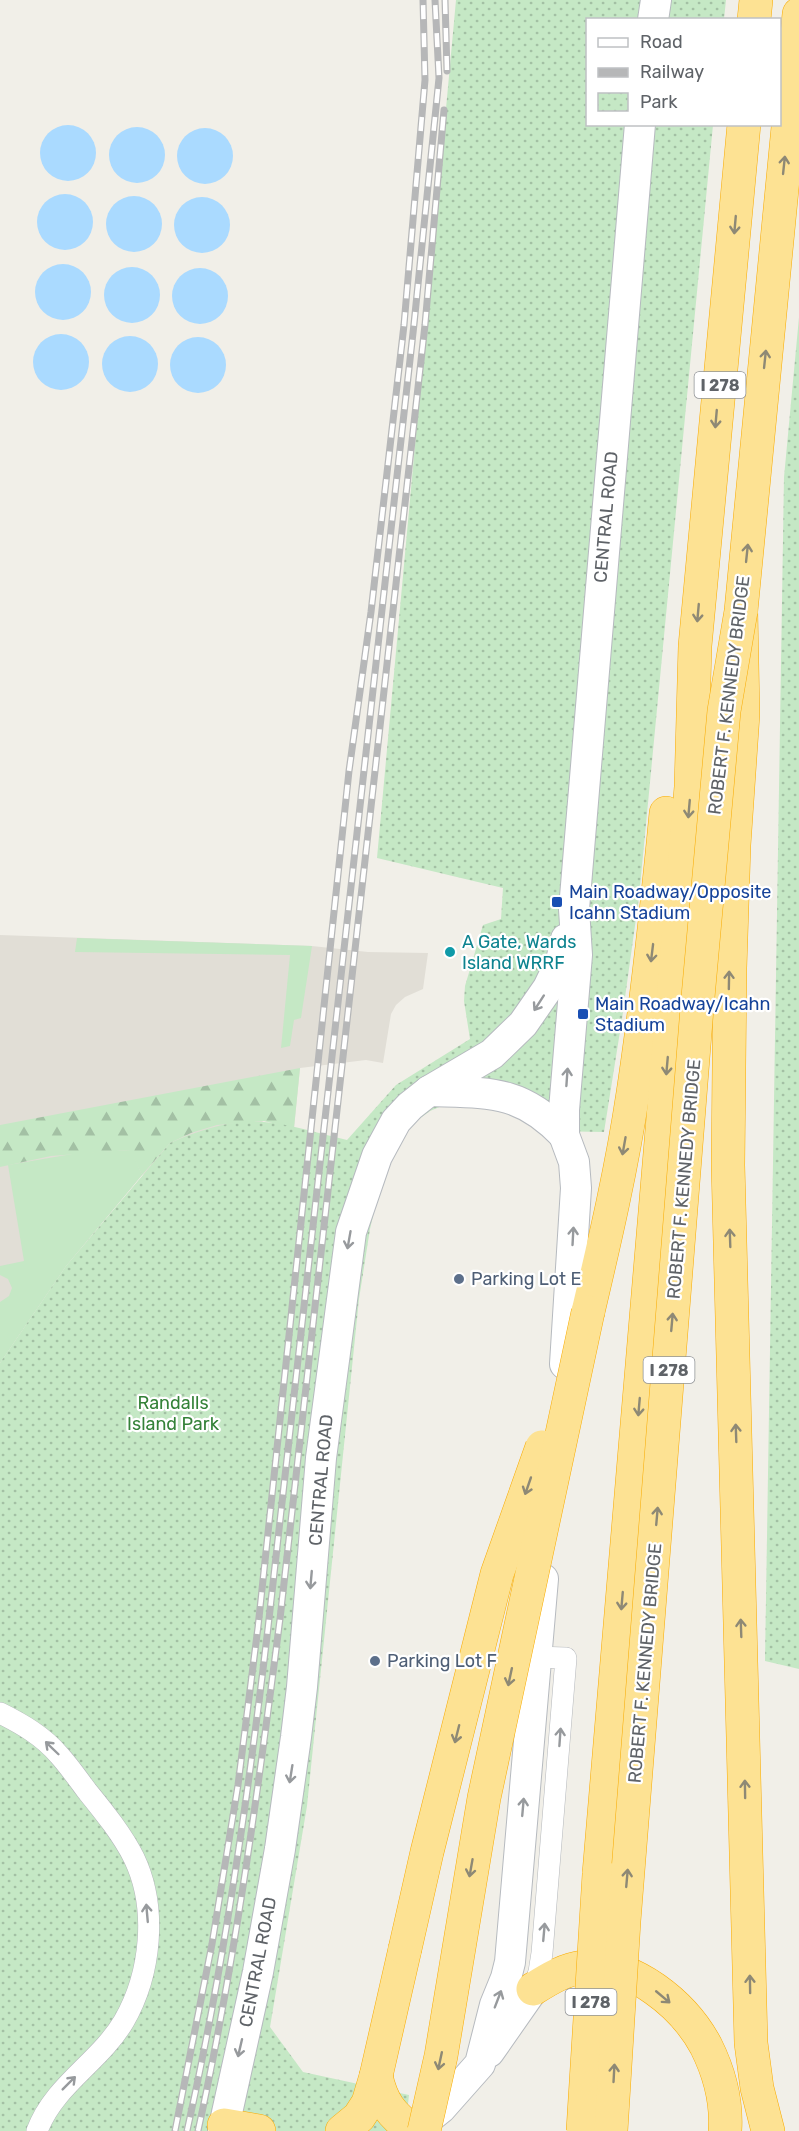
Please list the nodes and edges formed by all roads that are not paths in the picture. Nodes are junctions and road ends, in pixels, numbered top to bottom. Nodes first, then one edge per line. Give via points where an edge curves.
1 (656, 0) edge
2 (756, 0) edge
3 (799, 14) edge
4 (653, 18) edge
5 (754, 18) edge
6 (640, 126) edge
7 (744, 126) edge
8 (741, 611) junction
9 (695, 645) junction
10 (574, 909) junction
11 (429, 1091) junction
12 (564, 1135) junction
13 (588, 1312) junction
14 (536, 1656) junction
15 (0, 1713) edge
16 (533, 1989) junction
17 (480, 2064) junction
18 (376, 2076) junction
19 (224, 2128) edge
20 (37, 2131) edge
21 (259, 2131) edge
22 (342, 2131) edge
23 (412, 2131) edge
24 (424, 2131) edge
25 (583, 2131) edge
26 (611, 2131) edge
27 (725, 2131) edge
28 (768, 2131) edge

1 - 4 street
2 - 5 highway
8 -> 3 highway, ROBERT F. KENNEDY BRIDGE / I 278
6 - 10 street, CENTRAL ROAD
7 -> 9 highway, ROBERT F. KENNEDY BRIDGE / I 278
26 -> 8 highway, ROBERT F. KENNEDY BRIDGE / I 278, bridge via 623,1932 697,1008 724,711
28 -> 8 highway, bridge via 751,2043 728,1165 730,958 743,714
9 -> 13 highway via 668,786 656,927 633,1095
9 -> 25 highway, ROBERT F. KENNEDY BRIDGE / I 278, bridge via 690,799 600,1862
10 -> 11 street, CENTRAL ROAD via 561,961 530,1016 492,1054
12 -> 10 street, CENTRAL ROAD via 577,955
11 - 12 street via 506,1096 534,1109
11 -> 19 street, CENTRAL ROAD via 410,1106 386,1137 351,1232 321,1458 296,1737 258,1972
14 -> 12 street, CENTRAL ROAD via 568,1338 576,1188
13 -> 18 highway, bridge via 497,1574
13 -> 24 highway, bridge via 484,1798 441,2056
16 -> 14 street, CENTRAL ROAD via 543,1953 566,1658
17 -> 14 street, CENTRAL ROAD via 510,1962
20 -> 15 street via 57,2095 107,2045 134,2004 147,1950 147,1911 134,1859 105,1814 59,1754 33,1731
16 - 17 street, CENTRAL ROAD
16 -> 27 highway via 562,1973 584,1967 608,1968 647,1984 686,2019 705,2045 722,2092
17 - 23 street, CENTRAL ROAD via 441,2108
18 - 22 highway via 364,2112
18 - 23 highway via 388,2108
19 - 21 highway

